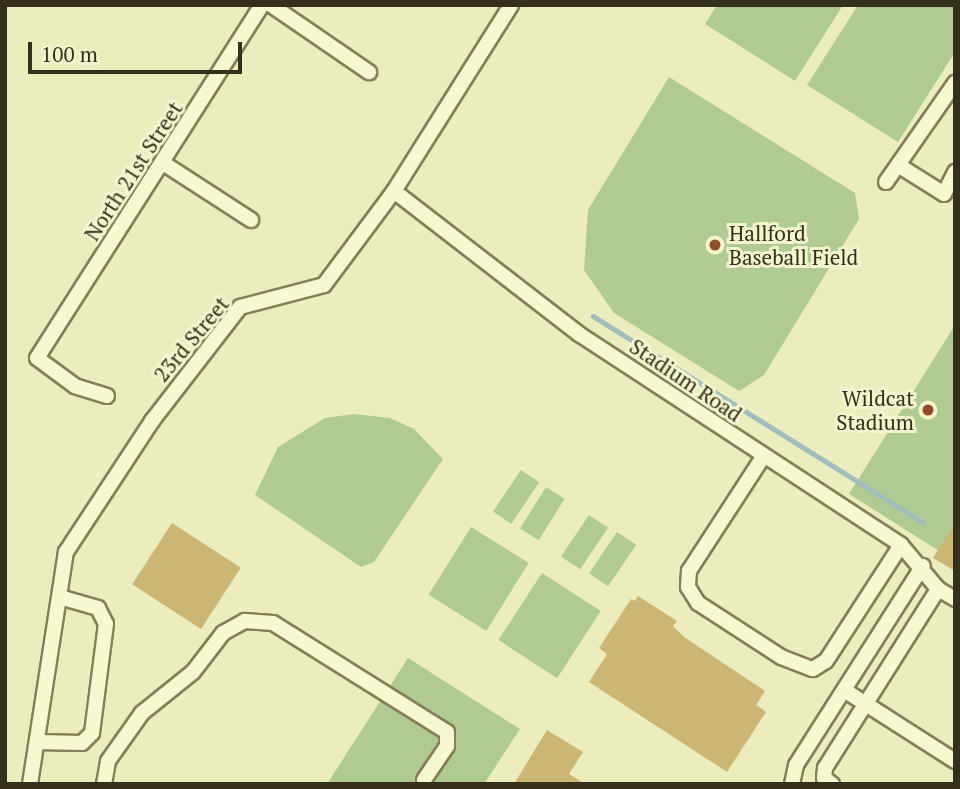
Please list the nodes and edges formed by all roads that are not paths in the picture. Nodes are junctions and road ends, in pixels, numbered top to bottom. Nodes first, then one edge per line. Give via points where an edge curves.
1 (262, 5) edge
2 (271, 5) edge
3 (511, 5) edge
4 (369, 72) dead end
5 (955, 83) edge
6 (163, 163) junction
7 (898, 165) junction
8 (955, 172) edge
9 (886, 182) dead end
10 (394, 191) junction
11 (949, 197) edge
12 (251, 220) dead end
13 (107, 396) dead end
14 (762, 457) junction
15 (901, 545) junction
16 (923, 566) junction
17 (938, 589) junction
18 (60, 597) junction
19 (955, 599) edge
20 (844, 690) junction
21 (865, 704) junction
22 (37, 742) junction
23 (955, 761) edge
24 (424, 780) dead end
25 (828, 781) edge
26 (30, 784) edge
27 (104, 784) edge
28 (792, 784) edge

1 - 6 street, North 21st Street
2 - 4 street
3 - 10 street, 23rd Street
5 - 7 street
6 - 12 street
6 - 13 street, North 21st Street via 37,358 75,386
7 - 9 street
7 - 11 street
8 - 11 street
10 - 14 street, Stadium Road via 579,334
10 - 18 street, 23rd Street via 324,285 240,307 152,421 66,552
14 - 15 street, Stadium Road
14 - 15 street via 689,571 688,587 698,603 781,657 813,669 826,661
15 - 16 street, Stadium Road
16 - 17 street, Stadium Road
16 - 20 street
17 - 19 street, Stadium Road
17 - 21 street
18 - 22 street, 23rd Street
18 - 22 street via 98,608 106,624 92,733 82,743
20 - 21 street
20 - 28 street via 796,765
21 - 23 street
21 - 25 street via 825,768
22 - 26 street, 23rd Street
24 - 27 street via 447,747 447,732 273,623 245,621 223,634 193,672 142,713 108,761

